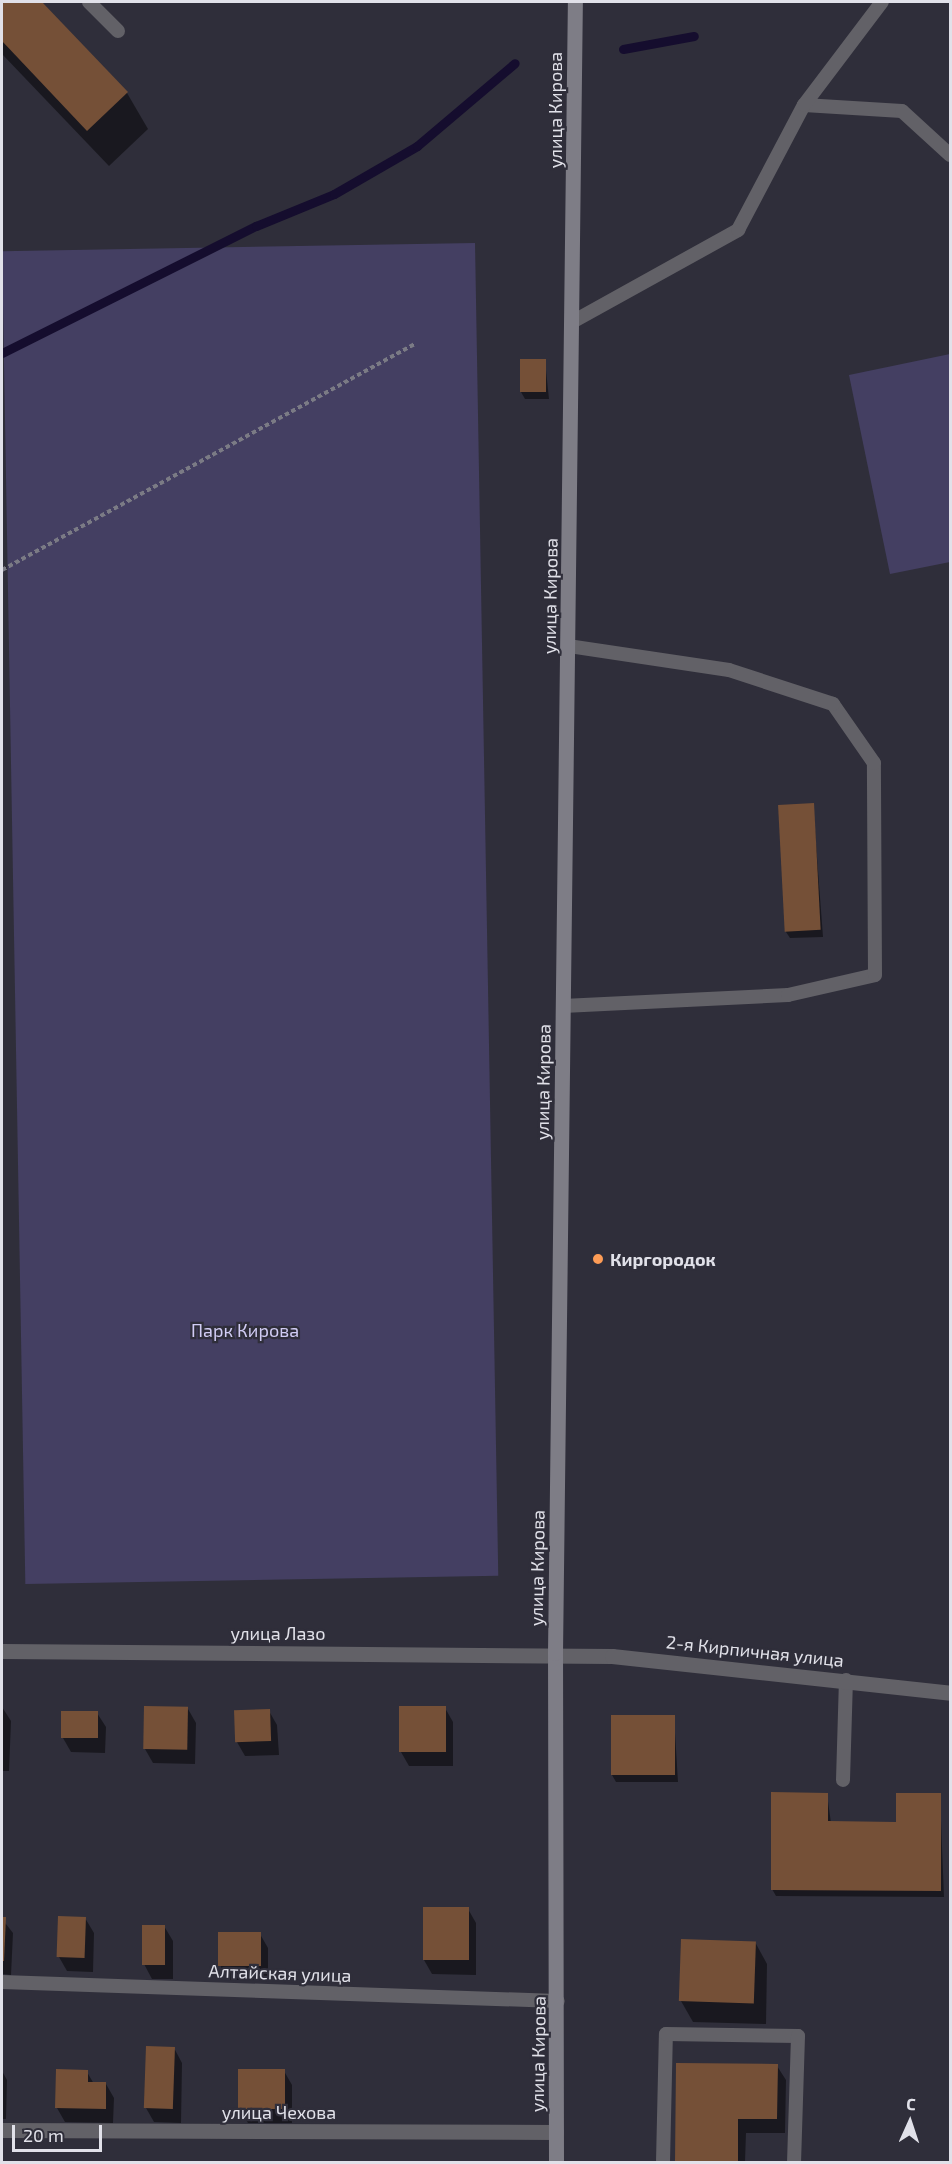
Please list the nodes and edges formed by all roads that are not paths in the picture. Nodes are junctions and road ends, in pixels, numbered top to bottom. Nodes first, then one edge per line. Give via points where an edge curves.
1 (89, 2) edge
2 (575, 2) edge
3 (882, 2) edge
4 (118, 31) dead end
5 (804, 105) junction
6 (951, 155) edge
7 (574, 321) junction
8 (568, 646) junction
9 (563, 1006) junction
10 (2, 1651) edge
11 (555, 1653) junction
12 (846, 1680) junction
13 (951, 1693) edge
14 (843, 1780) dead end
15 (2, 1982) edge
16 (558, 2001) junction
17 (2, 2130) edge
18 (556, 2132) junction
19 (556, 2163) edge
20 (663, 2163) edge
21 (794, 2163) edge

1 - 4 lane
2 - 7 main road, улица Кирова
3 - 5 lane
5 - 6 lane via 902,111
5 - 7 lane via 738,230
7 - 8 main road, улица Кирова
8 - 9 main road, улица Кирова
8 - 9 lane via 729,670 833,704 874,763 875,975 788,995
9 - 11 main road, улица Кирова
10 - 11 street, улица Лазо
11 - 12 street, 2-я Кирпичная улица
11 - 16 main road, улица Кирова
12 - 13 street, 2-я Кирпичная улица
12 - 14 lane
15 - 16 lane, Алтайская улица
16 - 18 main road, улица Кирова
17 - 18 street, улица Чехова
18 - 19 main road, улица Кирова
20 - 21 lane via 666,2034 798,2036

